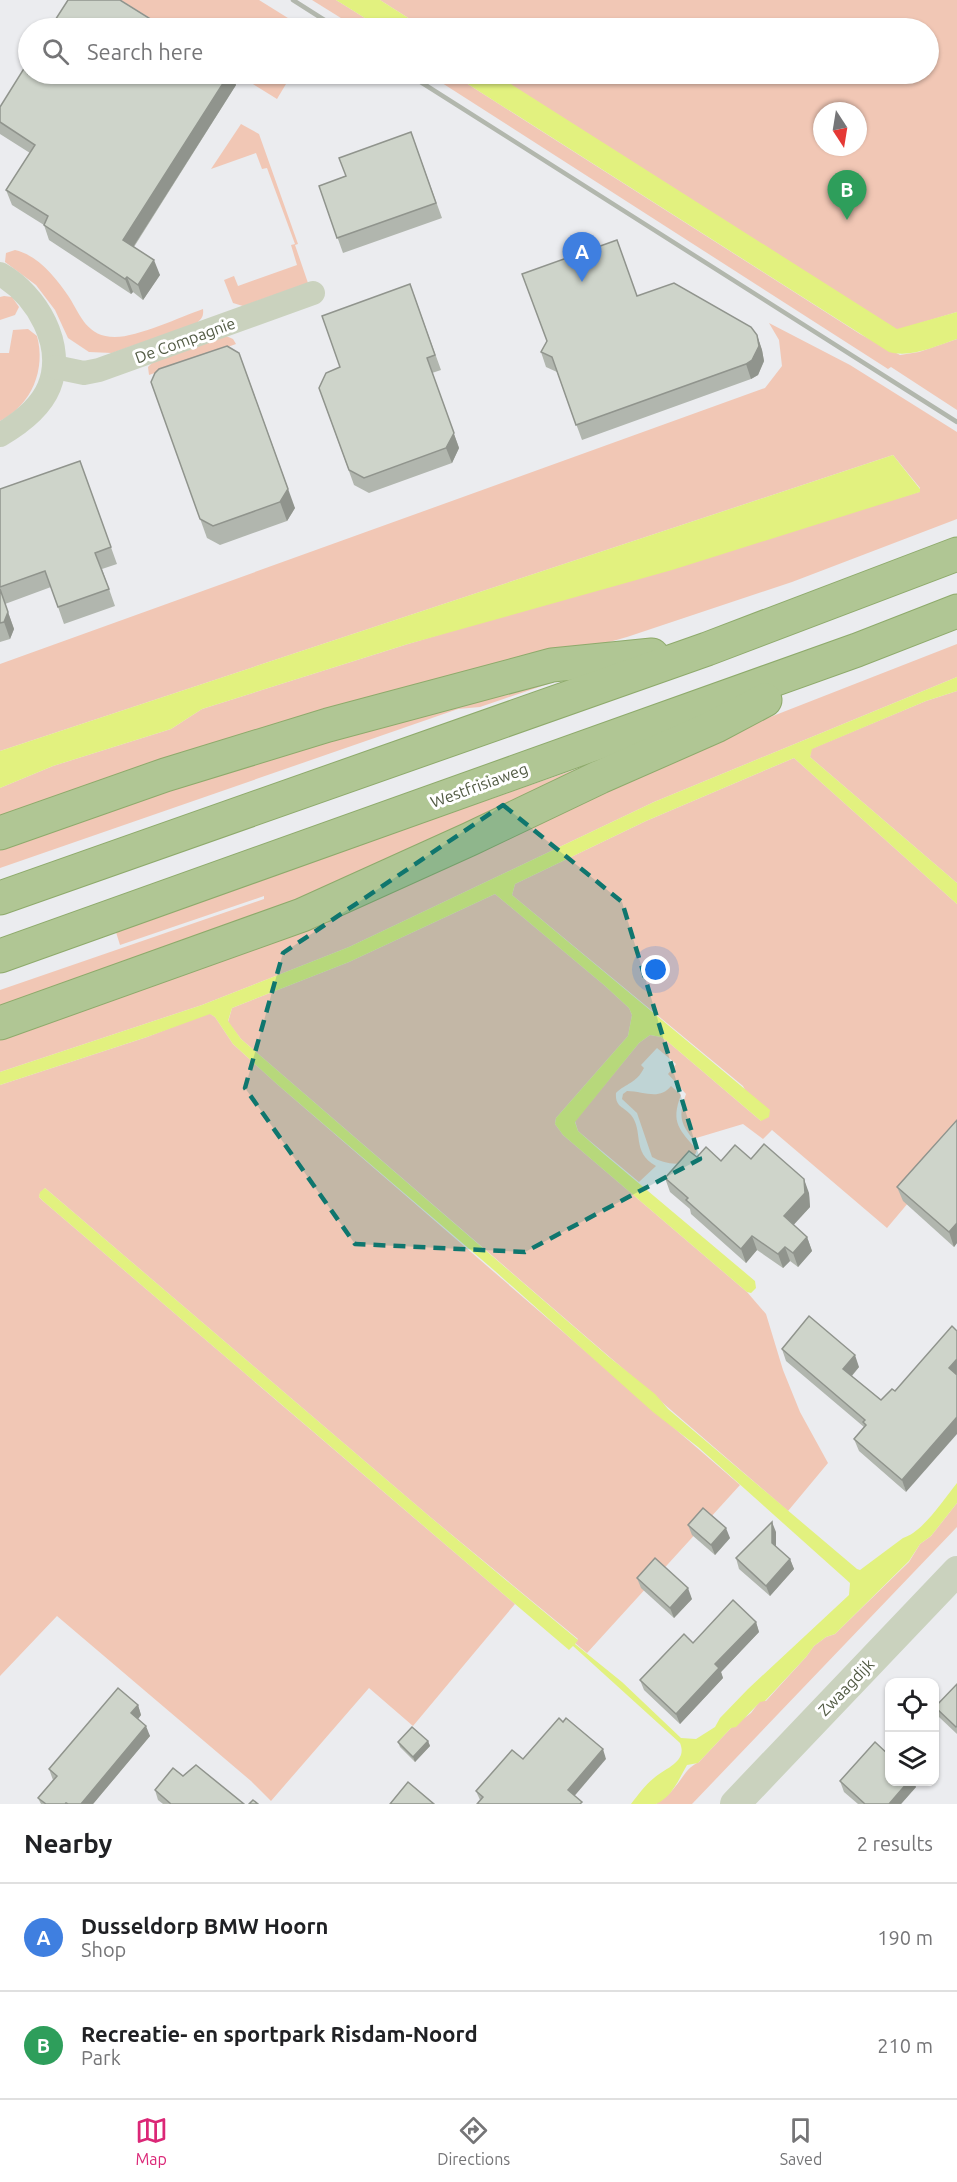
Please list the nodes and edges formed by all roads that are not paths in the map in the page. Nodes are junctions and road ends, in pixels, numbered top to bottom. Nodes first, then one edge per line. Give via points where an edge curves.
1 (0, 274) edge
2 (313, 293) dead end
3 (55, 367) junction
4 (0, 435) edge
5 (957, 554) edge
6 (957, 611) edge
7 (707, 649) junction
8 (856, 650) junction
9 (0, 833) edge
10 (0, 898) edge
11 (0, 956) edge
12 (0, 1023) edge
13 (957, 1571) edge
14 (735, 1804) edge

1 - 3 street via 25,293 42,316
2 - 3 street, De Compagnie via 99,370 84,373
3 - 4 street via 48,389 36,407
5 - 7 highway
6 - 8 highway, Westfrisiaweg
7 - 9 highway via 552,665 306,732 165,775
7 - 10 highway
8 - 11 highway, Westfrisiaweg
8 - 12 highway via 716,726 311,910
13 - 14 street, Zwaagdijk

